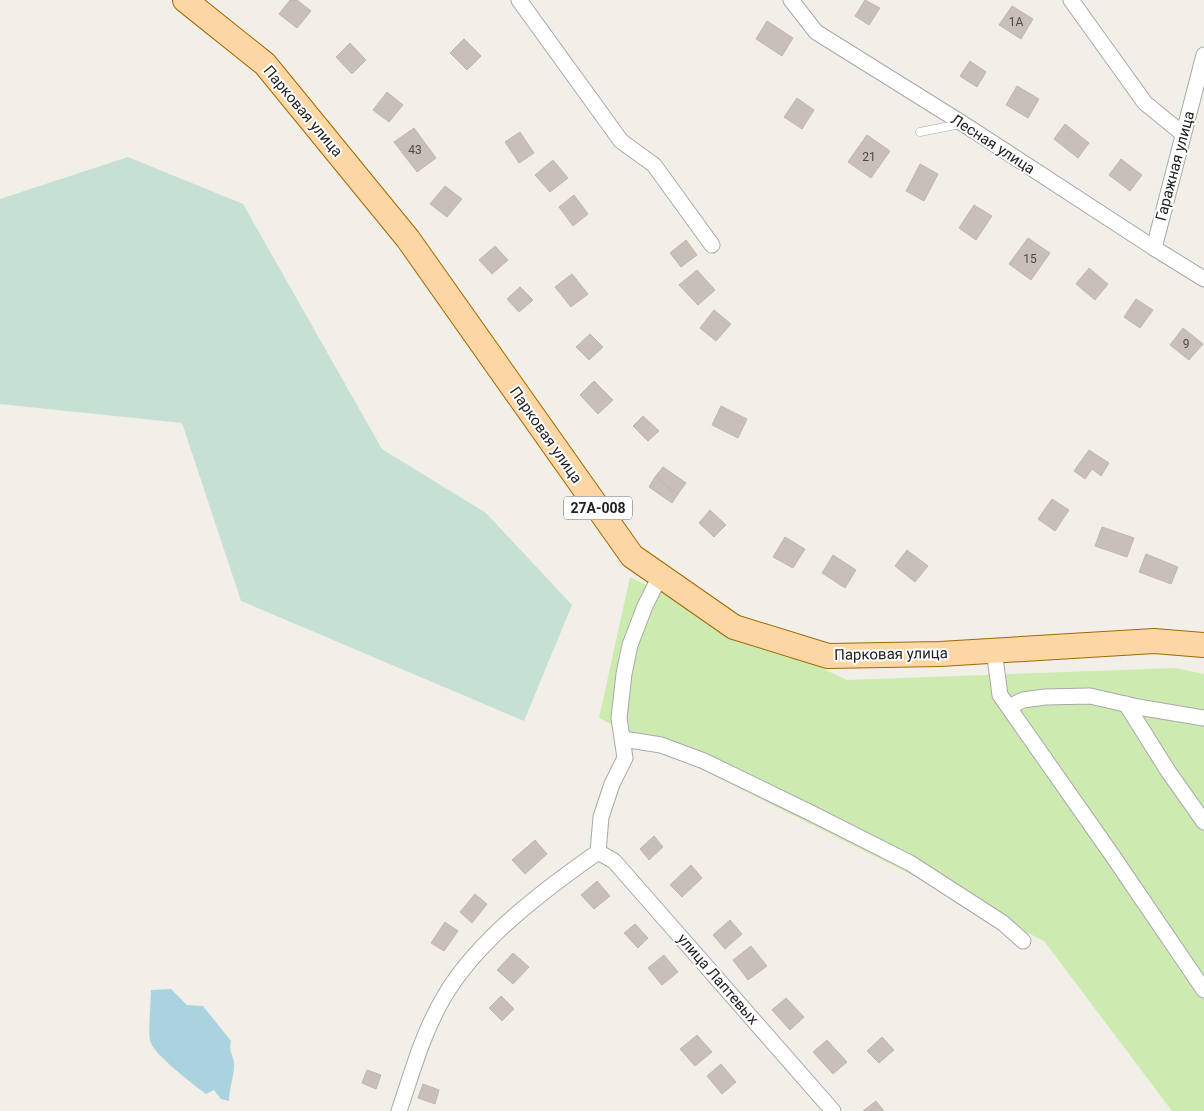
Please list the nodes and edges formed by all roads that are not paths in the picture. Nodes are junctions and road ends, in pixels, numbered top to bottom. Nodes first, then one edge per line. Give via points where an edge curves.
1 (185, 0) edge
2 (519, 0) edge
3 (791, 0) edge
4 (1071, 0) edge
5 (1204, 55) edge
6 (962, 123) junction
7 (920, 132) dead end
8 (1183, 134) junction
9 (712, 244) dead end
10 (1154, 248) junction
11 (1204, 279) edge
12 (660, 576) junction
13 (1204, 645) edge
14 (994, 650) junction
15 (1126, 704) junction
16 (1009, 707) junction
17 (1204, 718) edge
18 (623, 738) junction
19 (1204, 822) edge
20 (598, 852) junction
21 (1023, 941) dead end
22 (1204, 990) edge
23 (399, 1111) edge
24 (833, 1111) edge

1 - 12 main road, Парковая улица / 27А-008 via 265,64 408,239 632,556
2 - 9 street via 621,142 654,165
3 - 6 street, Лесная улица via 816,32
4 - 8 street via 1145,103
5 - 8 street, Гаражная улица
6 - 7 lane
6 - 10 street, Лесная улица
8 - 10 street, Гаражная улица
10 - 11 street, Лесная улица
12 - 14 main road, Парковая улица / 27А-008 via 734,627 828,656
12 - 18 street via 630,645 619,718
13 - 14 main road, Парковая улица / 27А-008 via 1154,641
14 - 16 street via 1000,695
15 - 16 street via 1090,696 1054,696 1023,700
15 - 17 street
15 - 19 street
16 - 22 street
18 - 20 street via 625,758 601,816
18 - 21 street via 661,745 704,761 910,863 1003,923
20 - 23 street via 506,923 458,975 431,1022
20 - 24 street, улица Лаптевых via 614,861

